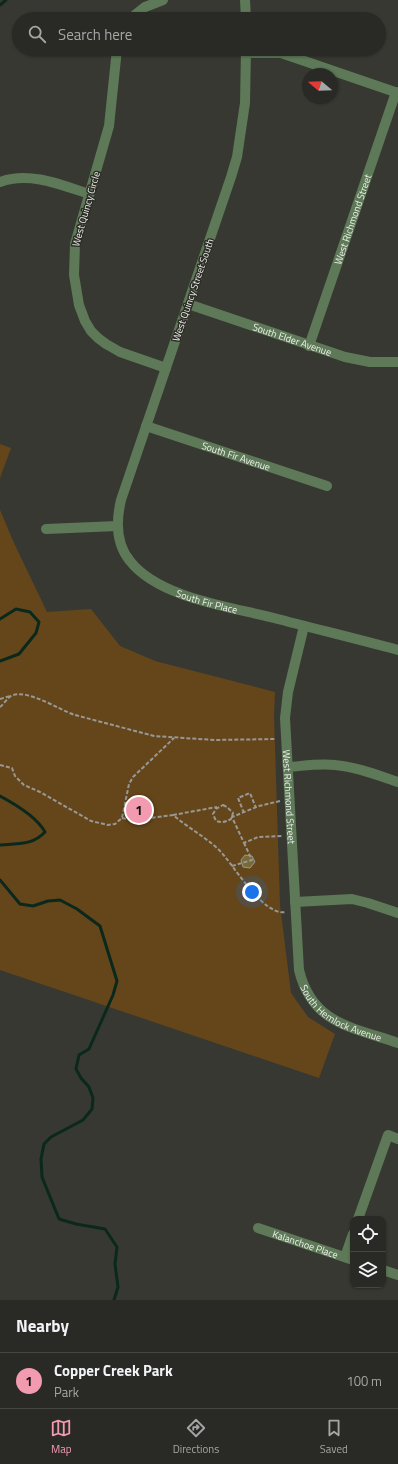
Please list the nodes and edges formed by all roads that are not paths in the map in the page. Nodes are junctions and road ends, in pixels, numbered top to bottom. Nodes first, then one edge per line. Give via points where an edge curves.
1 (163, 0) edge
2 (245, 0) edge
3 (138, 12) edge
4 (246, 12) edge
5 (116, 56) edge
6 (246, 56) edge
7 (287, 56) edge
8 (397, 93) edge
9 (0, 182) edge
10 (89, 194) junction
11 (188, 304) junction
12 (309, 346) junction
13 (398, 362) edge
14 (166, 368) junction
15 (146, 426) junction
16 (327, 486) dead end
17 (117, 526) junction
18 (46, 529) dead end
19 (304, 626) junction
20 (398, 650) edge
21 (288, 767) junction
22 (398, 782) edge
23 (295, 902) junction
24 (398, 913) edge
25 (299, 970) joint
26 (398, 1043) edge
27 (398, 1139) edge
28 (359, 1216) edge
29 (258, 1228) dead end
30 (349, 1259) edge
31 (386, 1271) edge
32 (398, 1275) edge

1 - 3 street via 145,6
2 - 4 street
5 - 10 street, West Quincy Circle via 109,126
6 - 11 street, West Quincy Street South via 245,103 237,158
7 - 8 street
8 - 12 street, West Richmond Street
9 - 10 street via 16,178 38,179
10 - 14 street, West Quincy Circle via 74,256 76,288 85,321 91,331 106,344 120,352
11 - 12 street, South Elder Avenue
11 - 14 street, West Quincy Street South
12 - 13 street, South Elder Avenue via 358,360
14 - 15 street, West Quincy Street South
15 - 16 street, South Fir Avenue
15 - 17 street, West Quincy Street South via 121,500
17 - 18 street
17 - 19 street, South Fir Place via 119,538 129,560 158,584 190,597
19 - 20 street, South Fir Place
19 - 21 street, West Richmond Street via 286,705
21 - 22 street via 321,764 340,766
21 - 23 street, West Richmond Street
23 - 24 street via 359,900
23 - 25 street, West Richmond Street
25 - 26 street, South Hemlock Avenue via 312,1002 325,1014 344,1025
27 - 28 street via 388,1135
29 - 30 street, Kalanchoe Place
31 - 32 street

